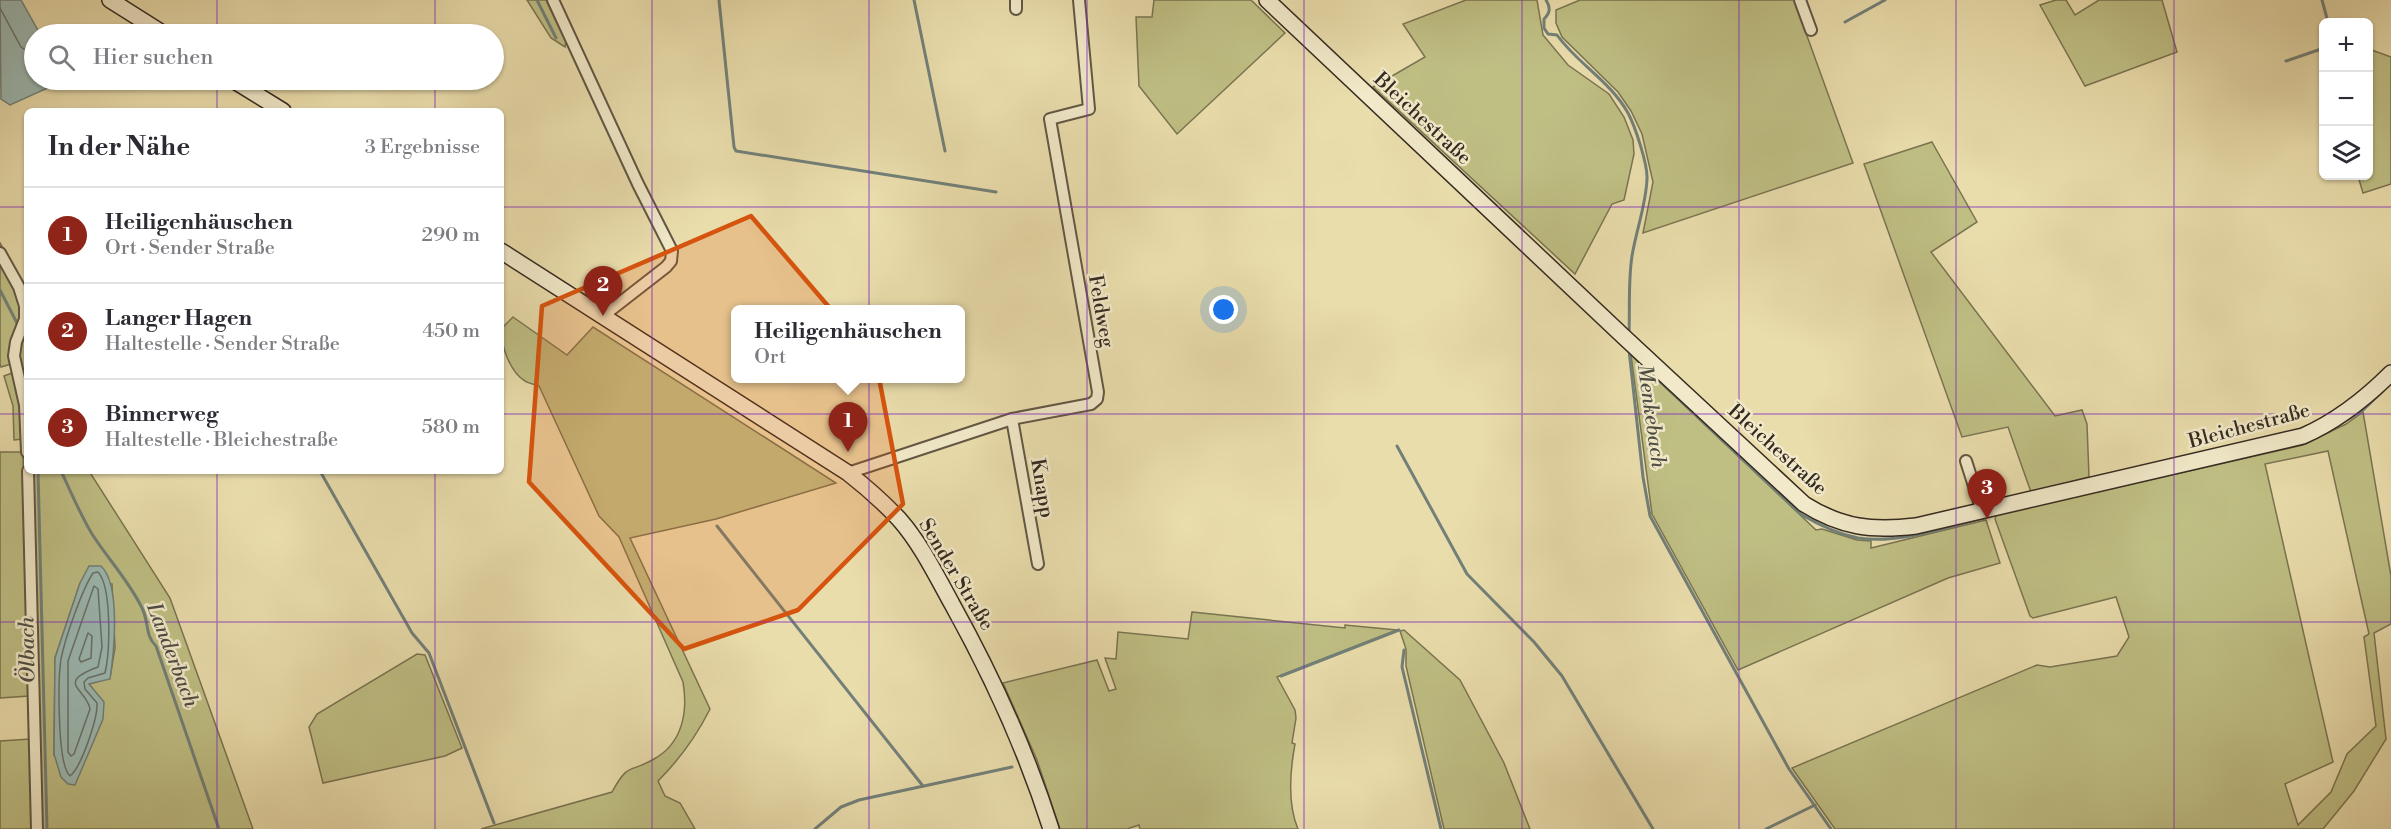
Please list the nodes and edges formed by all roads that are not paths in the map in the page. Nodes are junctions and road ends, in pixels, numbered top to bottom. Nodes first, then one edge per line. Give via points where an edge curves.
1 (110, 0) edge
2 (553, 0) edge
3 (1079, 0) edge
4 (1267, 0) edge
5 (1800, 0) edge
6 (148, 24) edge
7 (1811, 30) dead end
8 (249, 90) edge
9 (278, 108) edge
10 (0, 253) edge
11 (504, 253) edge
12 (24, 301) edge
13 (603, 316) junction
14 (24, 322) edge
15 (2391, 373) edge
16 (24, 401) edge
17 (1012, 418) junction
18 (1966, 461) dead end
19 (28, 474) edge
20 (848, 474) junction
21 (1982, 511) junction
22 (1038, 564) dead end
23 (37, 829) edge
24 (1051, 829) edge

1 - 6 street
2 - 13 street via 672,251 666,267
3 - 17 street, Feldweg via 1089,109 1050,119 1097,399 1091,404
4 - 21 street, Bleichestraße via 1804,504 1821,515 1858,527 1892,529
5 - 7 street
8 - 9 street
10 - 12 street
11 - 13 street, Sender Straße
13 - 20 street, Sender Straße
14 - 16 street via 14,363
15 - 21 street, Bleichestraße via 2356,406 2303,436
17 - 20 street, Feldweg
17 - 22 street, Knapp
18 - 21 street
19 - 23 street
20 - 24 street, Sender Straße via 900,520 928,561 1005,708

